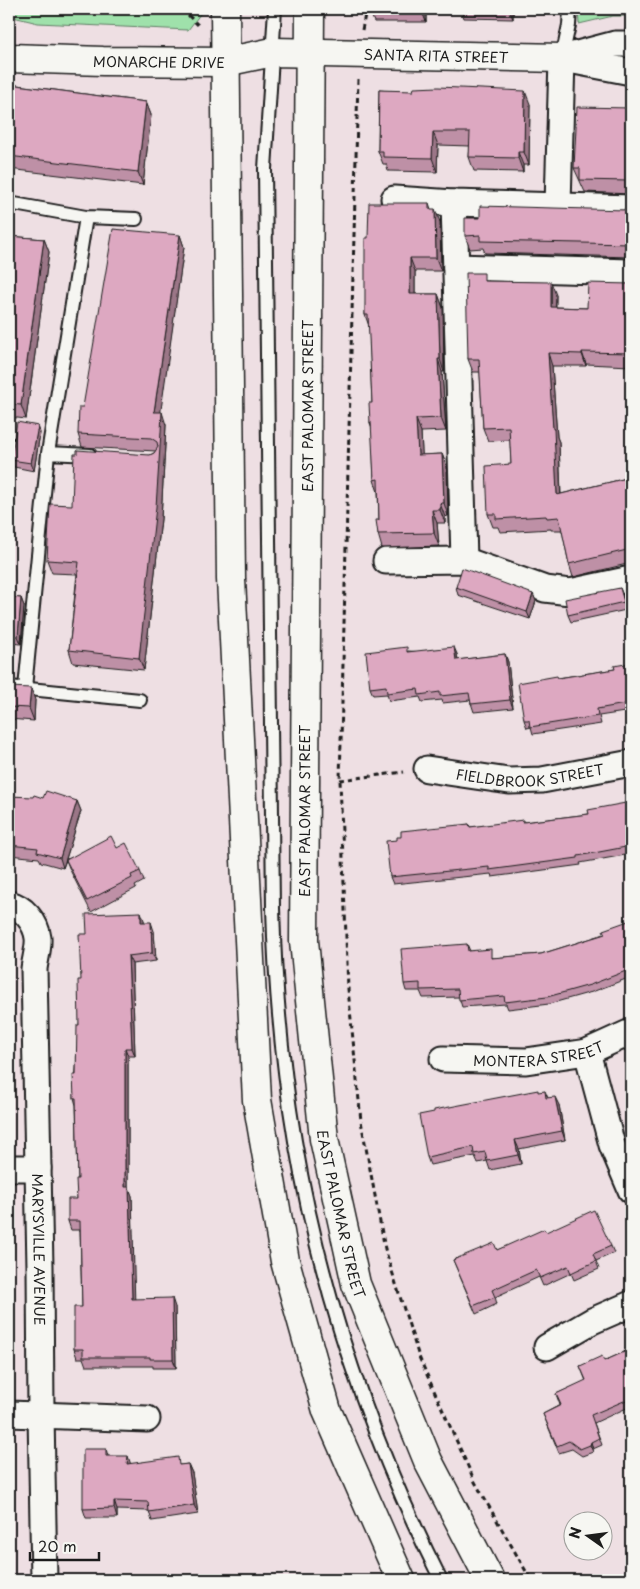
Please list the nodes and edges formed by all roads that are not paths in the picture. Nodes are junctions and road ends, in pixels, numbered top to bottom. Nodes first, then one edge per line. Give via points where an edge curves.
1 (225, 9) edge
2 (275, 9) edge
3 (310, 9) edge
4 (570, 9) edge
5 (631, 44) edge
6 (273, 52) junction
7 (310, 52) junction
8 (9, 58) edge
9 (562, 58) junction
10 (225, 62) junction
11 (631, 72) edge
12 (394, 199) dead end
13 (454, 202) junction
14 (9, 203) edge
15 (558, 205) junction
16 (631, 208) edge
17 (86, 217) junction
18 (136, 219) dead end
19 (456, 267) junction
20 (631, 272) edge
21 (48, 453) junction
22 (106, 456) edge
23 (464, 560) junction
24 (386, 561) dead end
25 (631, 579) edge
26 (9, 687) edge
27 (25, 688) junction
28 (140, 700) dead end
29 (631, 763) edge
30 (427, 769) road end
31 (9, 904) edge
32 (631, 1032) edge
33 (586, 1052) junction
34 (443, 1059) dead end
35 (9, 1168) edge
36 (38, 1168) junction
37 (631, 1190) edge
38 (631, 1304) edge
39 (546, 1347) dead end
40 (9, 1414) edge
41 (41, 1414) junction
42 (147, 1418) dead end
43 (44, 1580) edge
44 (401, 1580) edge
45 (441, 1580) edge
46 (490, 1580) edge

1 - 10 main road
2 - 6 lane
3 - 7 main road, EAST PALOMAR STREET
4 - 9 lane
5 - 9 street, SANTA RITA STREET via 615,44
6 - 7 main road, MONARCHE DRIVE
6 - 10 main road, MONARCHE DRIVE
6 - 45 lane via 265,170 270,702 274,952 284,1058 310,1217 332,1301 383,1452
7 - 9 main road, SANTA RITA STREET
7 - 46 main road, EAST PALOMAR STREET via 304,941 324,1139 356,1284 428,1461
8 - 10 main road, MONARCHE DRIVE
9 - 11 street, SANTA RITA STREET
9 - 15 street
10 - 44 main road via 231,579 257,1100 286,1261 327,1411
12 - 13 street
13 - 15 street
13 - 19 street
14 - 17 lane
15 - 16 street
17 - 18 lane
17 - 21 lane
19 - 20 street
19 - 23 street
21 - 22 lane
21 - 27 lane
23 - 24 street
23 - 25 street via 545,589 570,592
26 - 27 lane
27 - 28 lane
29 - 30 street, FIELDBROOK STREET via 542,780 509,781
31 - 36 street, MARYSVILLE AVENUE via 18,906 31,920 38,938 34,969
32 - 33 street, MONTERA STREET
33 - 34 street, MONTERA STREET via 526,1061
33 - 37 street via 612,1146
35 - 36 street
36 - 41 street, MARYSVILLE AVENUE
38 - 39 street
40 - 41 street
41 - 42 street
41 - 43 street, MARYSVILLE AVENUE

